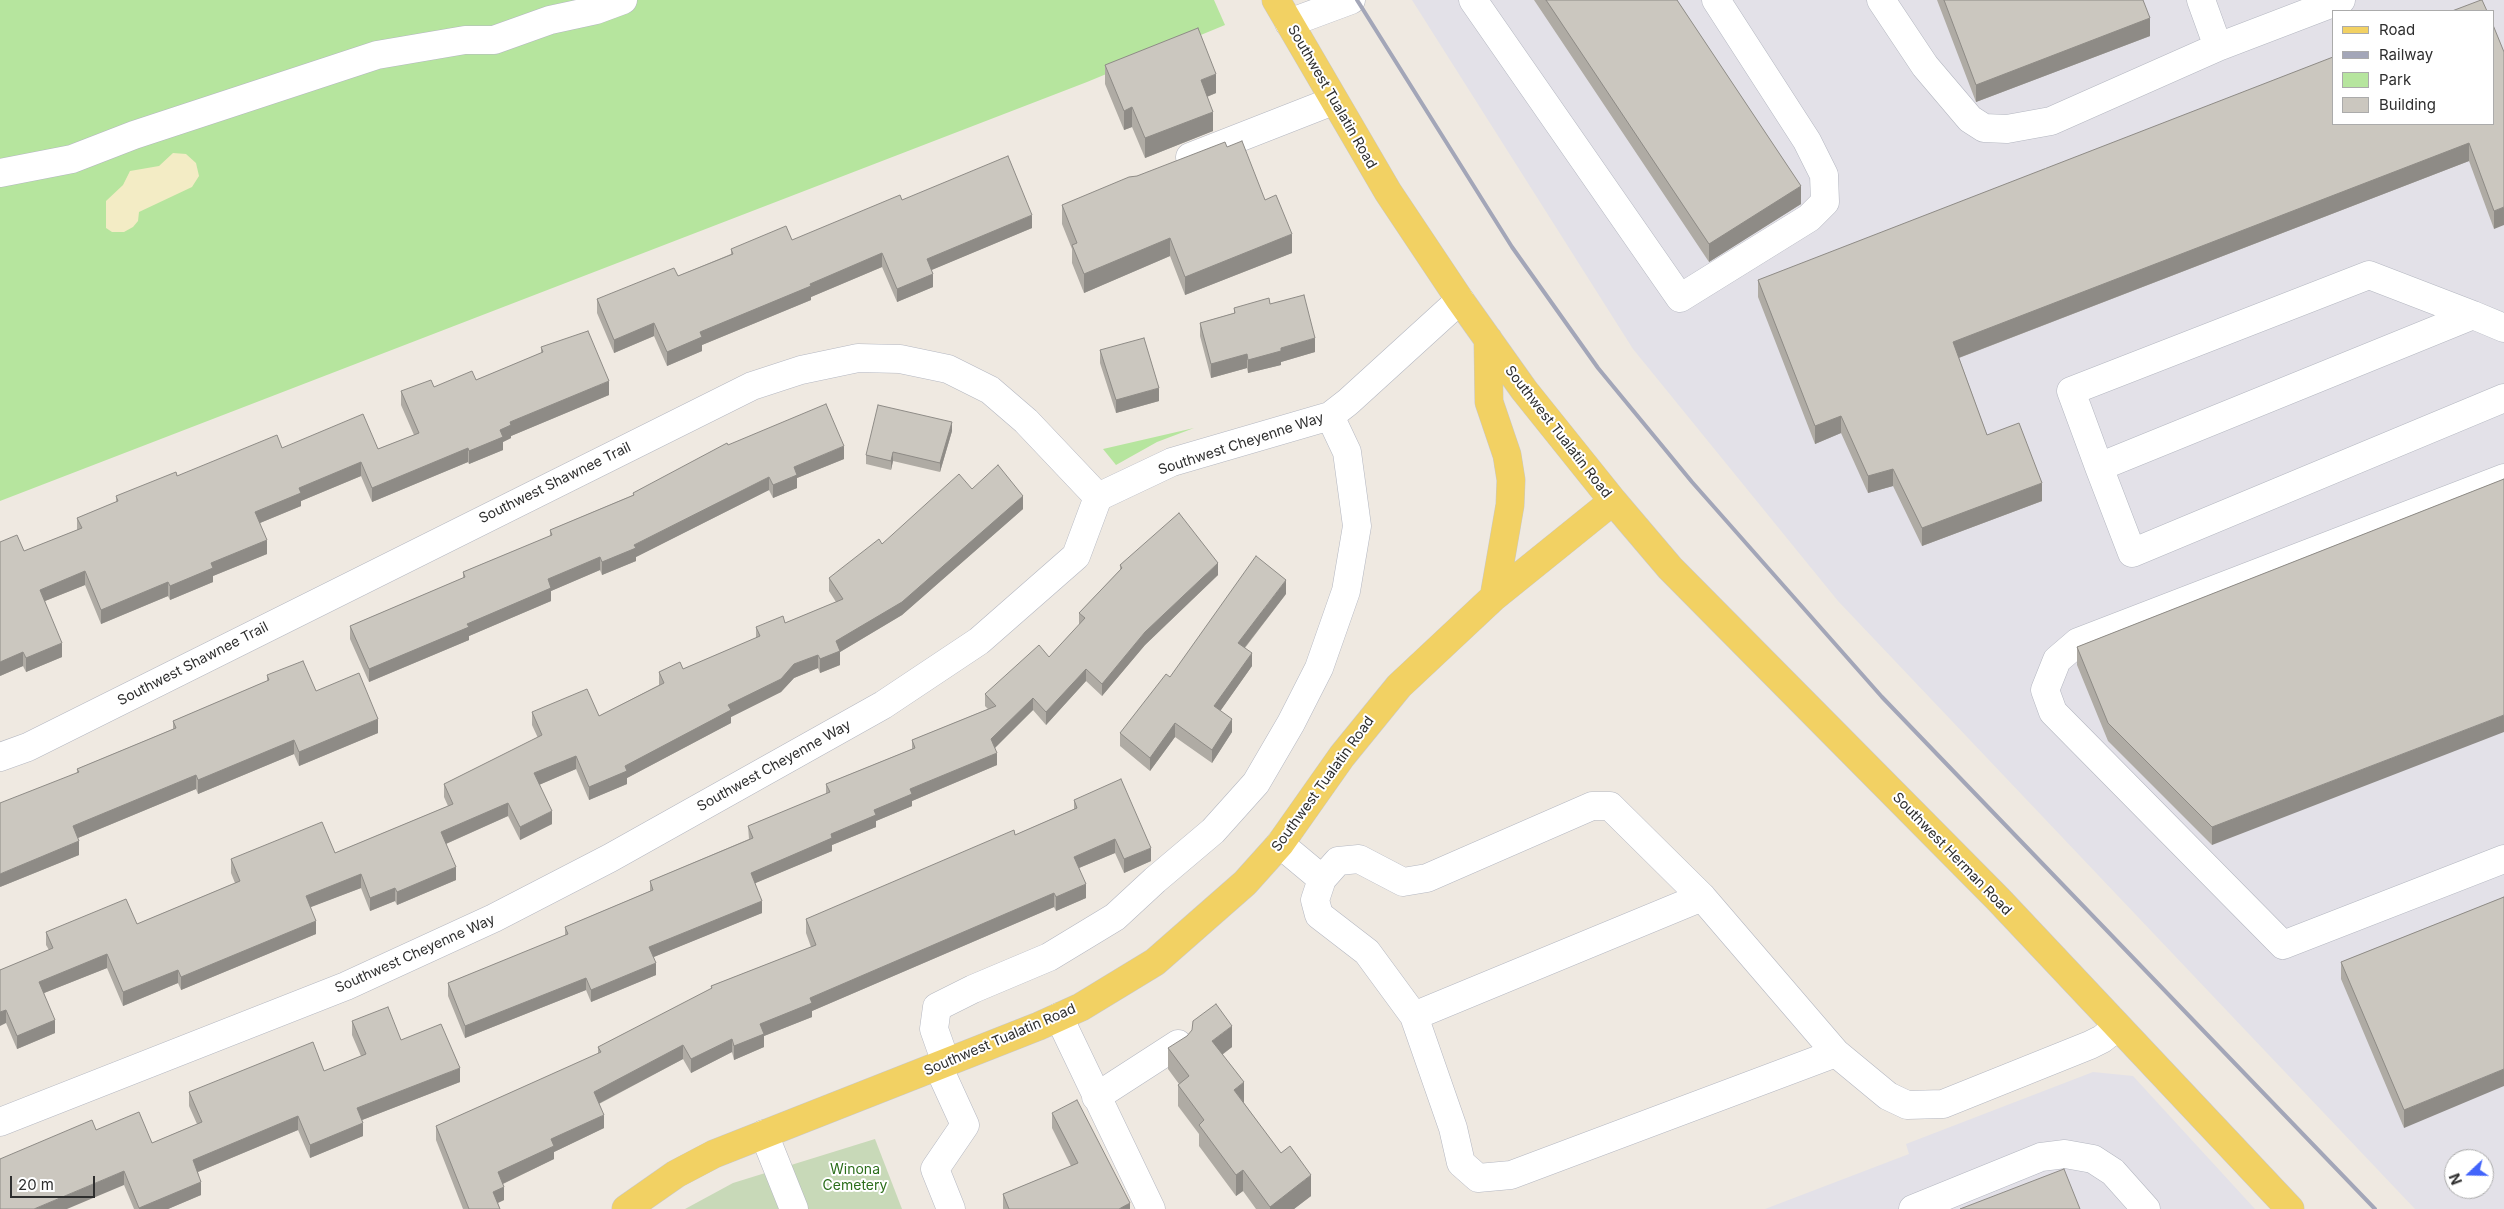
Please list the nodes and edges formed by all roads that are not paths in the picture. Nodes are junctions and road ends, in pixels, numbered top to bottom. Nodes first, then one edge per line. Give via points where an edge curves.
1 (622, 0) edge
2 (1351, 0) edge
3 (1473, 0) edge
4 (1716, 0) edge
5 (1881, 0) edge
6 (2201, 0) edge
7 (2341, 0) edge
8 (1283, 12) edge
9 (2218, 46) junction
10 (1333, 101) junction
11 (1168, 166) edge
12 (0, 173) edge
13 (1460, 300) junction
14 (2473, 315) junction
15 (2504, 328) edge
16 (1488, 339) junction
17 (2504, 398) edge
18 (1330, 416) junction
19 (2099, 467) junction
20 (2504, 478) edge
21 (1098, 497) junction
22 (1613, 501) junction
23 (1494, 597) junction
24 (0, 757) edge
25 (1280, 844) junction
26 (2504, 859) edge
27 (1322, 879) junction
28 (1702, 897) junction
29 (1414, 1016) junction
30 (1059, 1017) junction
31 (2116, 1027) junction
32 (1178, 1044) edge
33 (1836, 1053) junction
34 (942, 1064) junction
35 (1096, 1097) junction
36 (0, 1122) edge
37 (764, 1134) junction
38 (626, 1209) edge
39 (794, 1209) edge
40 (951, 1209) edge
41 (1152, 1209) edge
42 (1913, 1209) edge
43 (2146, 1209) edge
44 (2290, 1209) edge

1 - 12 street via 494,40 465,40 377,55 72,159
2 - 8 street
3 - 4 street via 1680,298 1809,218 1825,202 1824,175 1807,141
5 - 9 street via 1926,66 1970,119 1984,128 2008,129 2051,121
6 - 9 street
7 - 9 street
8 - 10 main road, Southwest Tualatin Road
10 - 11 street
10 - 13 main road, Southwest Tualatin Road via 1388,192
13 - 16 main road, Southwest Tualatin Road
13 - 18 street, Southwest Cheyenne Way
14 - 15 street
14 - 19 street
14 - 19 street via 2369,275 2071,391
16 - 22 main road, Southwest Tualatin Road via 1524,390
16 - 23 main road via 1489,402 1507,455 1511,480 1510,505
17 - 19 street via 2132,553
18 - 21 street, Southwest Cheyenne Way via 1172,462
18 - 34 street via 1347,452 1356,526 1348,582 1319,668 1256,783 1213,831 1115,917 1049,957 937,1007 934,1029
20 - 26 street via 2078,642 2057,660 2046,690 2053,712 2283,945
21 - 24 street, Southwest Shawnee Trail via 1026,421 990,390 948,369 900,359 858,358 801,370 752,386 28,747
21 - 36 street, Southwest Cheyenne Way via 1076,556 979,640 882,705 610,858 494,918 346,986
22 - 23 main road, Southwest Tualatin Road
22 - 31 main road, Southwest Herman Road via 1670,568 1998,899
23 - 25 main road, Southwest Tualatin Road via 1371,718
25 - 27 street
25 - 30 main road, Southwest Tualatin Road via 1245,883 1155,962
27 - 28 street via 1338,862 1359,859 1403,882 1426,878 1592,806 1610,806
27 - 29 street via 1315,900 1319,915 1366,952
28 - 29 street
28 - 33 street
29 - 33 street via 1453,1128 1461,1163 1478,1178 1511,1174
30 - 34 main road, Southwest Tualatin Road
30 - 35 street
31 - 33 street via 2090,1045 1943,1104 1923,1106 1907,1105 1888,1096
31 - 44 main road, Southwest Herman Road
32 - 35 street
34 - 37 main road, Southwest Tualatin Road
34 - 40 street via 965,1125 935,1169
35 - 41 street
37 - 38 main road, Southwest Tualatin Road via 676,1174
37 - 39 street
42 - 43 street via 2041,1157 2064,1154 2093,1159 2113,1172

